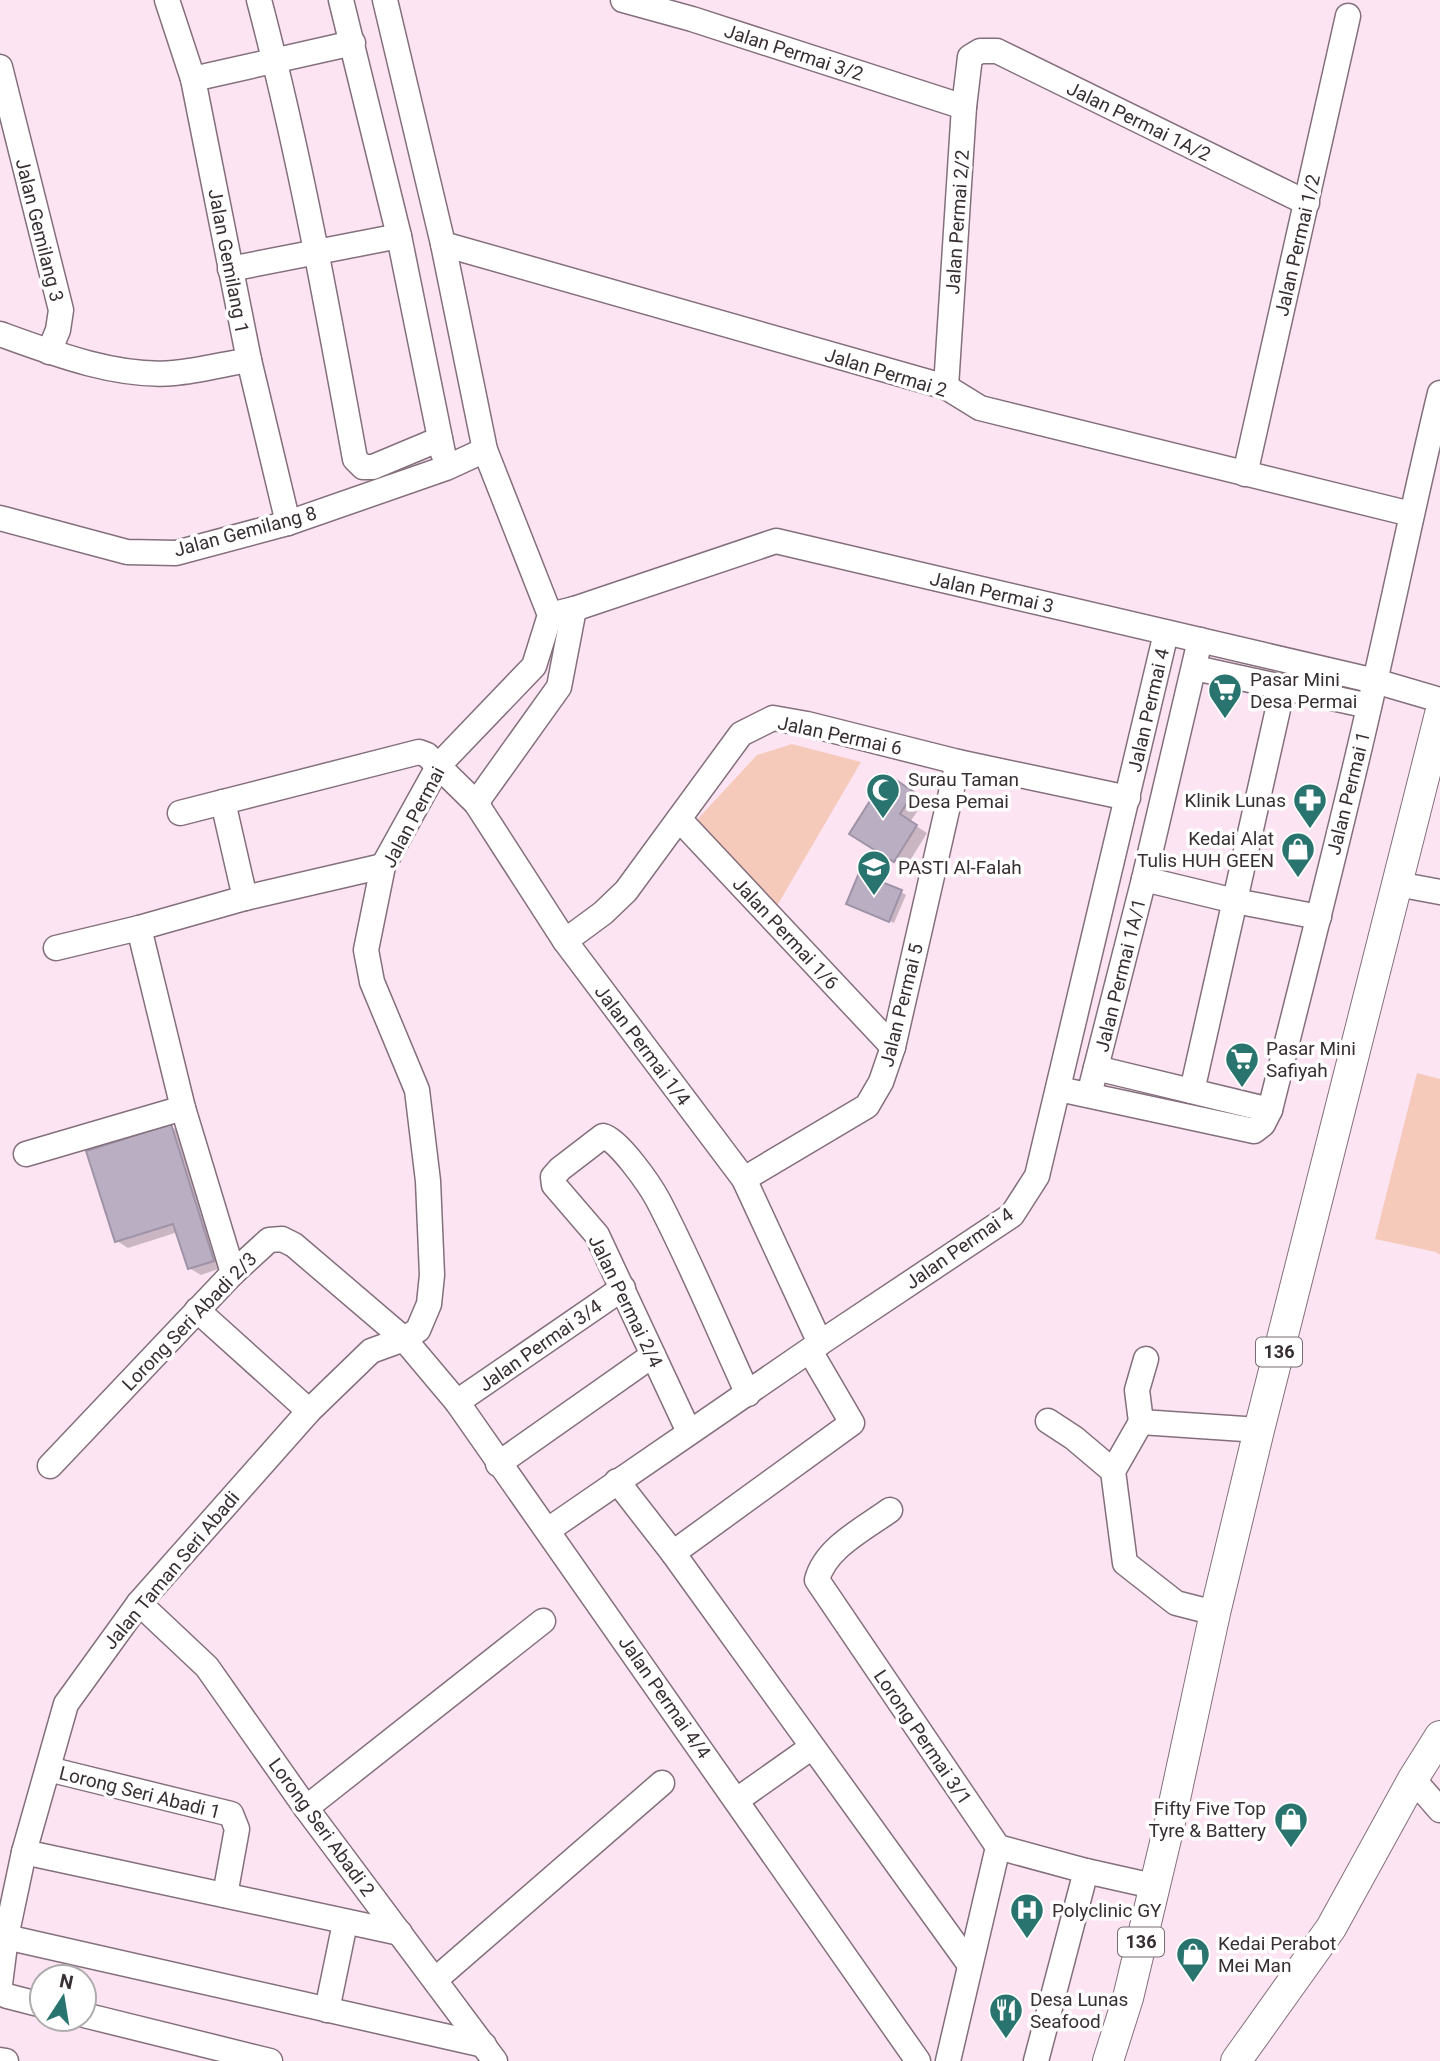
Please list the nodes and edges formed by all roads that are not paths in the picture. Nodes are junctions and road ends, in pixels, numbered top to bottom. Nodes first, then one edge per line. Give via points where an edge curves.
1 (167, 0) edge
2 (259, 0) edge
3 (341, 0) edge
4 (385, 0) edge
5 (623, 0) edge
6 (1348, 16) dead end
7 (353, 43) junction
8 (970, 57) joint
9 (275, 61) junction
10 (0, 67) edge
11 (193, 79) junction
12 (964, 107) junction
13 (8, 136) edge
14 (1307, 204) junction
15 (399, 236) junction
16 (443, 244) junction
17 (317, 251) junction
18 (230, 269) junction
19 (0, 334) edge
20 (49, 352) junction
21 (248, 360) junction
22 (946, 387) junction
23 (1440, 393) edge
24 (440, 439) junction
25 (485, 450) junction
26 (446, 468) junction
27 (1245, 474) junction
28 (1411, 514) junction
29 (0, 519) edge
30 (288, 523) junction
31 (574, 609) junction
32 (550, 615) junction
33 (1166, 633) junction
34 (1200, 640) junction
35 (1195, 668) junction
36 (1375, 681) junction
37 (1283, 687) junction
38 (1440, 699) edge
39 (1370, 706) junction
40 (1438, 727) edge
41 (958, 762) junction
42 (439, 765) junction
43 (1128, 798) junction
44 (223, 802) junction
45 (476, 803) junction
46 (180, 813) dead end
47 (679, 819) junction
48 (383, 866) junction
49 (1144, 879) junction
50 (1397, 884) junction
51 (1440, 892) edge
52 (245, 898) junction
53 (1235, 901) junction
54 (1319, 916) junction
55 (139, 928) junction
56 (565, 941) junction
57 (56, 948) dead end
58 (893, 1047) junction
59 (1096, 1068) junction
60 (1059, 1089) junction
61 (1192, 1091) junction
62 (1089, 1095) junction
63 (183, 1108) junction
64 (1270, 1110) junction
65 (26, 1154) dead end
66 (744, 1179) junction
67 (233, 1273) junction
68 (622, 1288) junction
69 (197, 1310) junction
70 (404, 1339) junction
71 (815, 1347) junction
72 (653, 1356) junction
73 (1146, 1359) dead end
74 (748, 1394) junction
75 (457, 1402) junction
76 (309, 1411) junction
77 (1048, 1421) dead end
78 (1140, 1422) junction
79 (1259, 1430) junction
80 (690, 1432) junction
81 (499, 1464) junction
82 (50, 1466) dead end
83 (1113, 1471) junction
84 (617, 1481) junction
85 (890, 1510) dead end
86 (548, 1531) junction
87 (673, 1553) junction
88 (139, 1603) junction
89 (1214, 1614) junction
90 (543, 1621) dead end
91 (1440, 1736) edge
92 (812, 1747) junction
93 (48, 1769) junction
94 (1413, 1779) junction
95 (662, 1783) dead end
96 (737, 1800) junction
97 (306, 1808) junction
98 (1440, 1810) edge
99 (998, 1847) junction
100 (24, 1852) junction
101 (1086, 1871) junction
102 (1153, 1886) junction
103 (225, 1895) junction
104 (345, 1923) junction
105 (400, 1933) junction
106 (6, 1937) junction
107 (970, 1965) junction
108 (435, 1980) junction
109 (0, 1984) edge
110 (0, 1990) edge
111 (28, 2002) edge
112 (327, 2010) junction
113 (98, 2018) edge
114 (489, 2053) edge
115 (0, 2060) edge
116 (6, 2061) edge
117 (270, 2061) edge
118 (918, 2061) edge
119 (948, 2061) edge
120 (1036, 2061) edge
121 (1108, 2061) edge
122 (1236, 2061) edge

1 - 11 street, Jalan Gemilang 1
2 - 9 street
3 - 7 street
4 - 16 street
5 - 12 street, Jalan Permai 3/2
6 - 14 street, Jalan Permai 1/2
7 - 9 street
7 - 15 street
8 - 12 street, Jalan Permai 2/2
8 - 14 street, Jalan Permai 1A/2 via 980,51 997,51
9 - 11 street
9 - 17 street
10 - 13 street, Jalan Gemilang 3
11 - 18 street, Jalan Gemilang 1
12 - 22 street, Jalan Permai 2/2
13 - 20 street, Jalan Gemilang 3 via 61,310
14 - 27 street, Jalan Permai 1/2
15 - 17 street
15 - 24 street
16 - 22 street, Jalan Permai 2
16 - 25 street
17 - 18 street
17 - 24 street via 355,459 363,467 373,467
18 - 21 street, Jalan Gemilang 1
19 - 20 street
20 - 21 street via 116,370 172,373
21 - 30 street, Jalan Gemilang 1
22 - 27 street, Jalan Permai 2 via 980,408
23 - 28 street, Jalan Permai 1
24 - 26 street
25 - 26 street, Jalan Gemilang 8
25 - 32 street
26 - 30 street, Jalan Gemilang 8
27 - 28 street, Jalan Permai 2
28 - 36 street, Jalan Permai 1
29 - 30 street, Jalan Gemilang 8 via 127,552 163,553
31 - 32 street, Jalan Permai 3
31 - 33 street, Jalan Permai 3 via 776,541
31 - 45 street via 559,687
32 - 42 street, Jalan Permai via 534,666
33 - 34 street, Jalan Permai 3
33 - 43 street, Jalan Permai 4
34 - 35 street, Jalan Permai 1A/1
34 - 36 street, Jalan Permai 3
35 - 37 street
35 - 49 street, Jalan Permai 1A/1
36 - 38 street, Jalan Permai 3
36 - 39 street, Jalan Permai 1
37 - 39 street
37 - 53 street
39 - 54 street, Jalan Permai 1
40 - 50 main road, 136
41 - 43 street, Jalan Permai 6
41 - 47 street, Jalan Permai 6 via 773,718 741,734
41 - 58 street, Jalan Permai 5
42 - 44 street via 419,752
42 - 45 street, Jalan Permai 1/4
42 - 48 street, Jalan Permai
43 - 60 street, Jalan Permai 4
44 - 46 street
44 - 52 street
45 - 56 street, Jalan Permai 1/4
47 - 56 street, Jalan Permai 6 via 626,891
47 - 58 street, Jalan Permai 1/6
48 - 52 street
48 - 70 street, Jalan Permai via 366,950 372,982 417,1090 431,1248 429,1304 418,1330
49 - 53 street
49 - 59 street, Jalan Permai 1A/1
50 - 51 street
50 - 79 main road, 136
52 - 55 street
53 - 54 street
53 - 61 street
54 - 64 street, Jalan Permai 1
55 - 57 street
55 - 63 street
56 - 66 street, Jalan Permai 1/4
58 - 66 street, Jalan Permai 5 via 867,1105
59 - 61 street, Jalan Permai 1A/1
59 - 62 street
60 - 62 street
60 - 71 street, Jalan Permai 4 via 1037,1176 1012,1215
61 - 64 street, Jalan Permai 1A/1
62 - 64 street via 1254,1131
63 - 65 street
63 - 67 street
66 - 71 street, Jalan Permai 1/4
67 - 69 street, Lorong Seri Abadi 2/3
67 - 70 street, Lorong Seri Abadi 2/3 via 269,1240 282,1240 294,1245
68 - 72 street, Jalan Permai 2/4
68 - 74 street, Jalan Permai 2/4 via 597,1235 554,1185 553,1177 603,1136 619,1146 656,1197
68 - 75 street, Jalan Permai 3/4
69 - 76 street
69 - 82 street, Lorong Seri Abadi 2/3
70 - 75 street, Jalan Permai 4/4
70 - 76 street, Jalan Taman Seri Abadi via 371,1351
71 - 74 street, Jalan Permai 4
71 - 87 street, Jalan Permai 1/4 via 852,1423
72 - 80 street, Jalan Permai 2/4
72 - 81 street
73 - 78 street via 1137,1390
74 - 80 street, Jalan Permai 4
75 - 81 street, Jalan Permai 4/4
76 - 88 street, Jalan Taman Seri Abadi
77 - 83 street
78 - 79 street
78 - 83 street
79 - 89 main road, 136
80 - 84 street, Jalan Permai 4
81 - 86 street, Jalan Permai 4/4
83 - 89 street via 1125,1563 1176,1603
84 - 86 street, Jalan Permai 4
84 - 87 street
85 - 99 street, Lorong Permai 3/1 via 831,1554 817,1580
86 - 96 street, Jalan Permai 4/4
87 - 92 street
88 - 93 street, Jalan Taman Seri Abadi via 66,1704
88 - 97 street, Lorong Seri Abadi 2 via 206,1667
89 - 102 main road, 136
90 - 97 street
91 - 94 main road
92 - 96 street
92 - 107 street
93 - 100 street, Jalan Taman Seri Abadi
93 - 103 street, Lorong Seri Abadi 1 via 231,1814 237,1829
94 - 98 street
94 - 122 main road via 1331,1928
95 - 108 street
96 - 118 street, Jalan Permai 4/4
97 - 105 street, Lorong Seri Abadi 2
99 - 101 street
99 - 107 street
100 - 103 street
100 - 106 street, Jalan Taman Seri Abadi
101 - 102 street
101 - 120 street
102 - 121 main road, 136 via 1128,1998
103 - 104 street
104 - 105 street
104 - 112 street
105 - 108 street, Lorong Seri Abadi 2
106 - 109 street, Jalan Taman Seri Abadi
106 - 112 street
107 - 119 street
108 - 114 street, Lorong Seri Abadi 2
110 - 111 street
112 - 114 street
113 - 117 street
115 - 116 street

